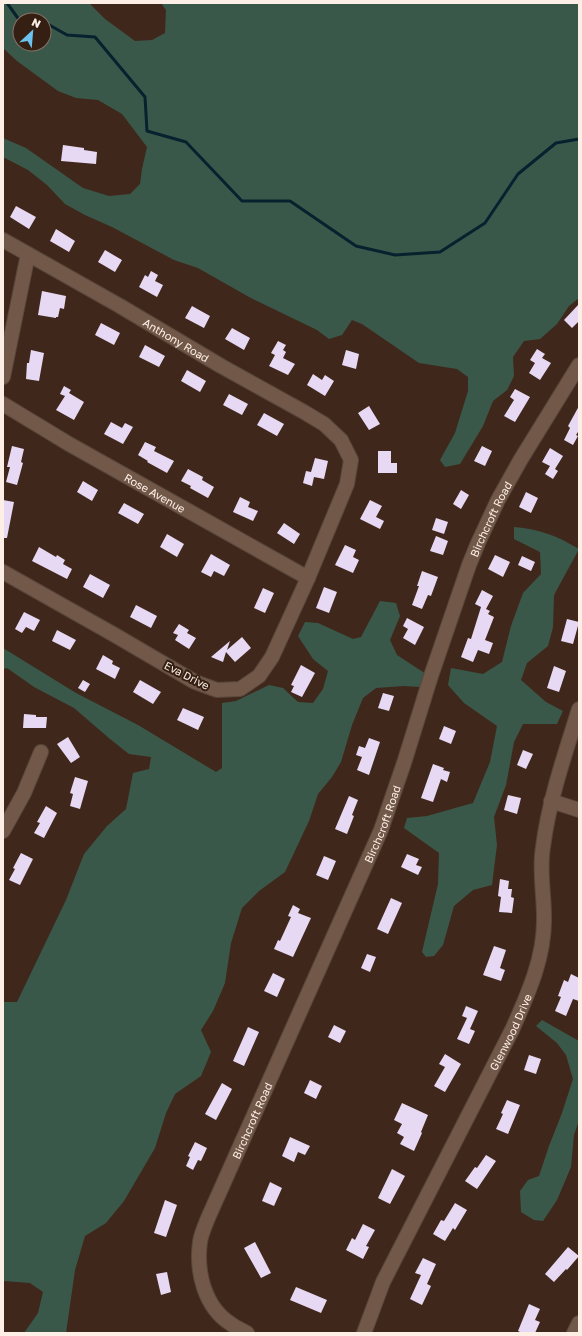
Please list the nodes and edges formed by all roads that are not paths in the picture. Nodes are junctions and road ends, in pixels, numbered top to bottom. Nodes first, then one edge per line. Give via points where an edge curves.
1 (3, 240) edge
2 (28, 254) junction
3 (579, 365) edge
4 (3, 377) edge
5 (3, 404) edge
6 (344, 446) joint
7 (3, 572) edge
8 (308, 578) junction
9 (579, 709) edge
10 (41, 752) dead end
11 (551, 801) junction
12 (579, 810) edge
13 (3, 831) edge
14 (579, 1323) edge
15 (247, 1333) edge
16 (364, 1333) edge
17 (574, 1333) edge

1 - 2 street, Anthony Road
2 - 4 street
2 - 6 street, Anthony Road via 324,424
3 - 15 street, Birchcroft Road via 521,459 478,543 381,830 200,1240 199,1264 203,1287 213,1308 230,1324
5 - 8 street, Rose Avenue via 69,444
6 - 8 street, Eva Drive via 351,460 347,484
7 - 8 street, Eva Drive via 195,682 216,690 240,689 259,676 272,657
9 - 11 street, Glenwood Drive
10 - 13 street via 24,793
11 - 12 street
11 - 16 street, Glenwood Drive via 542,847 542,941 531,987 512,1030 383,1282
14 - 17 street

